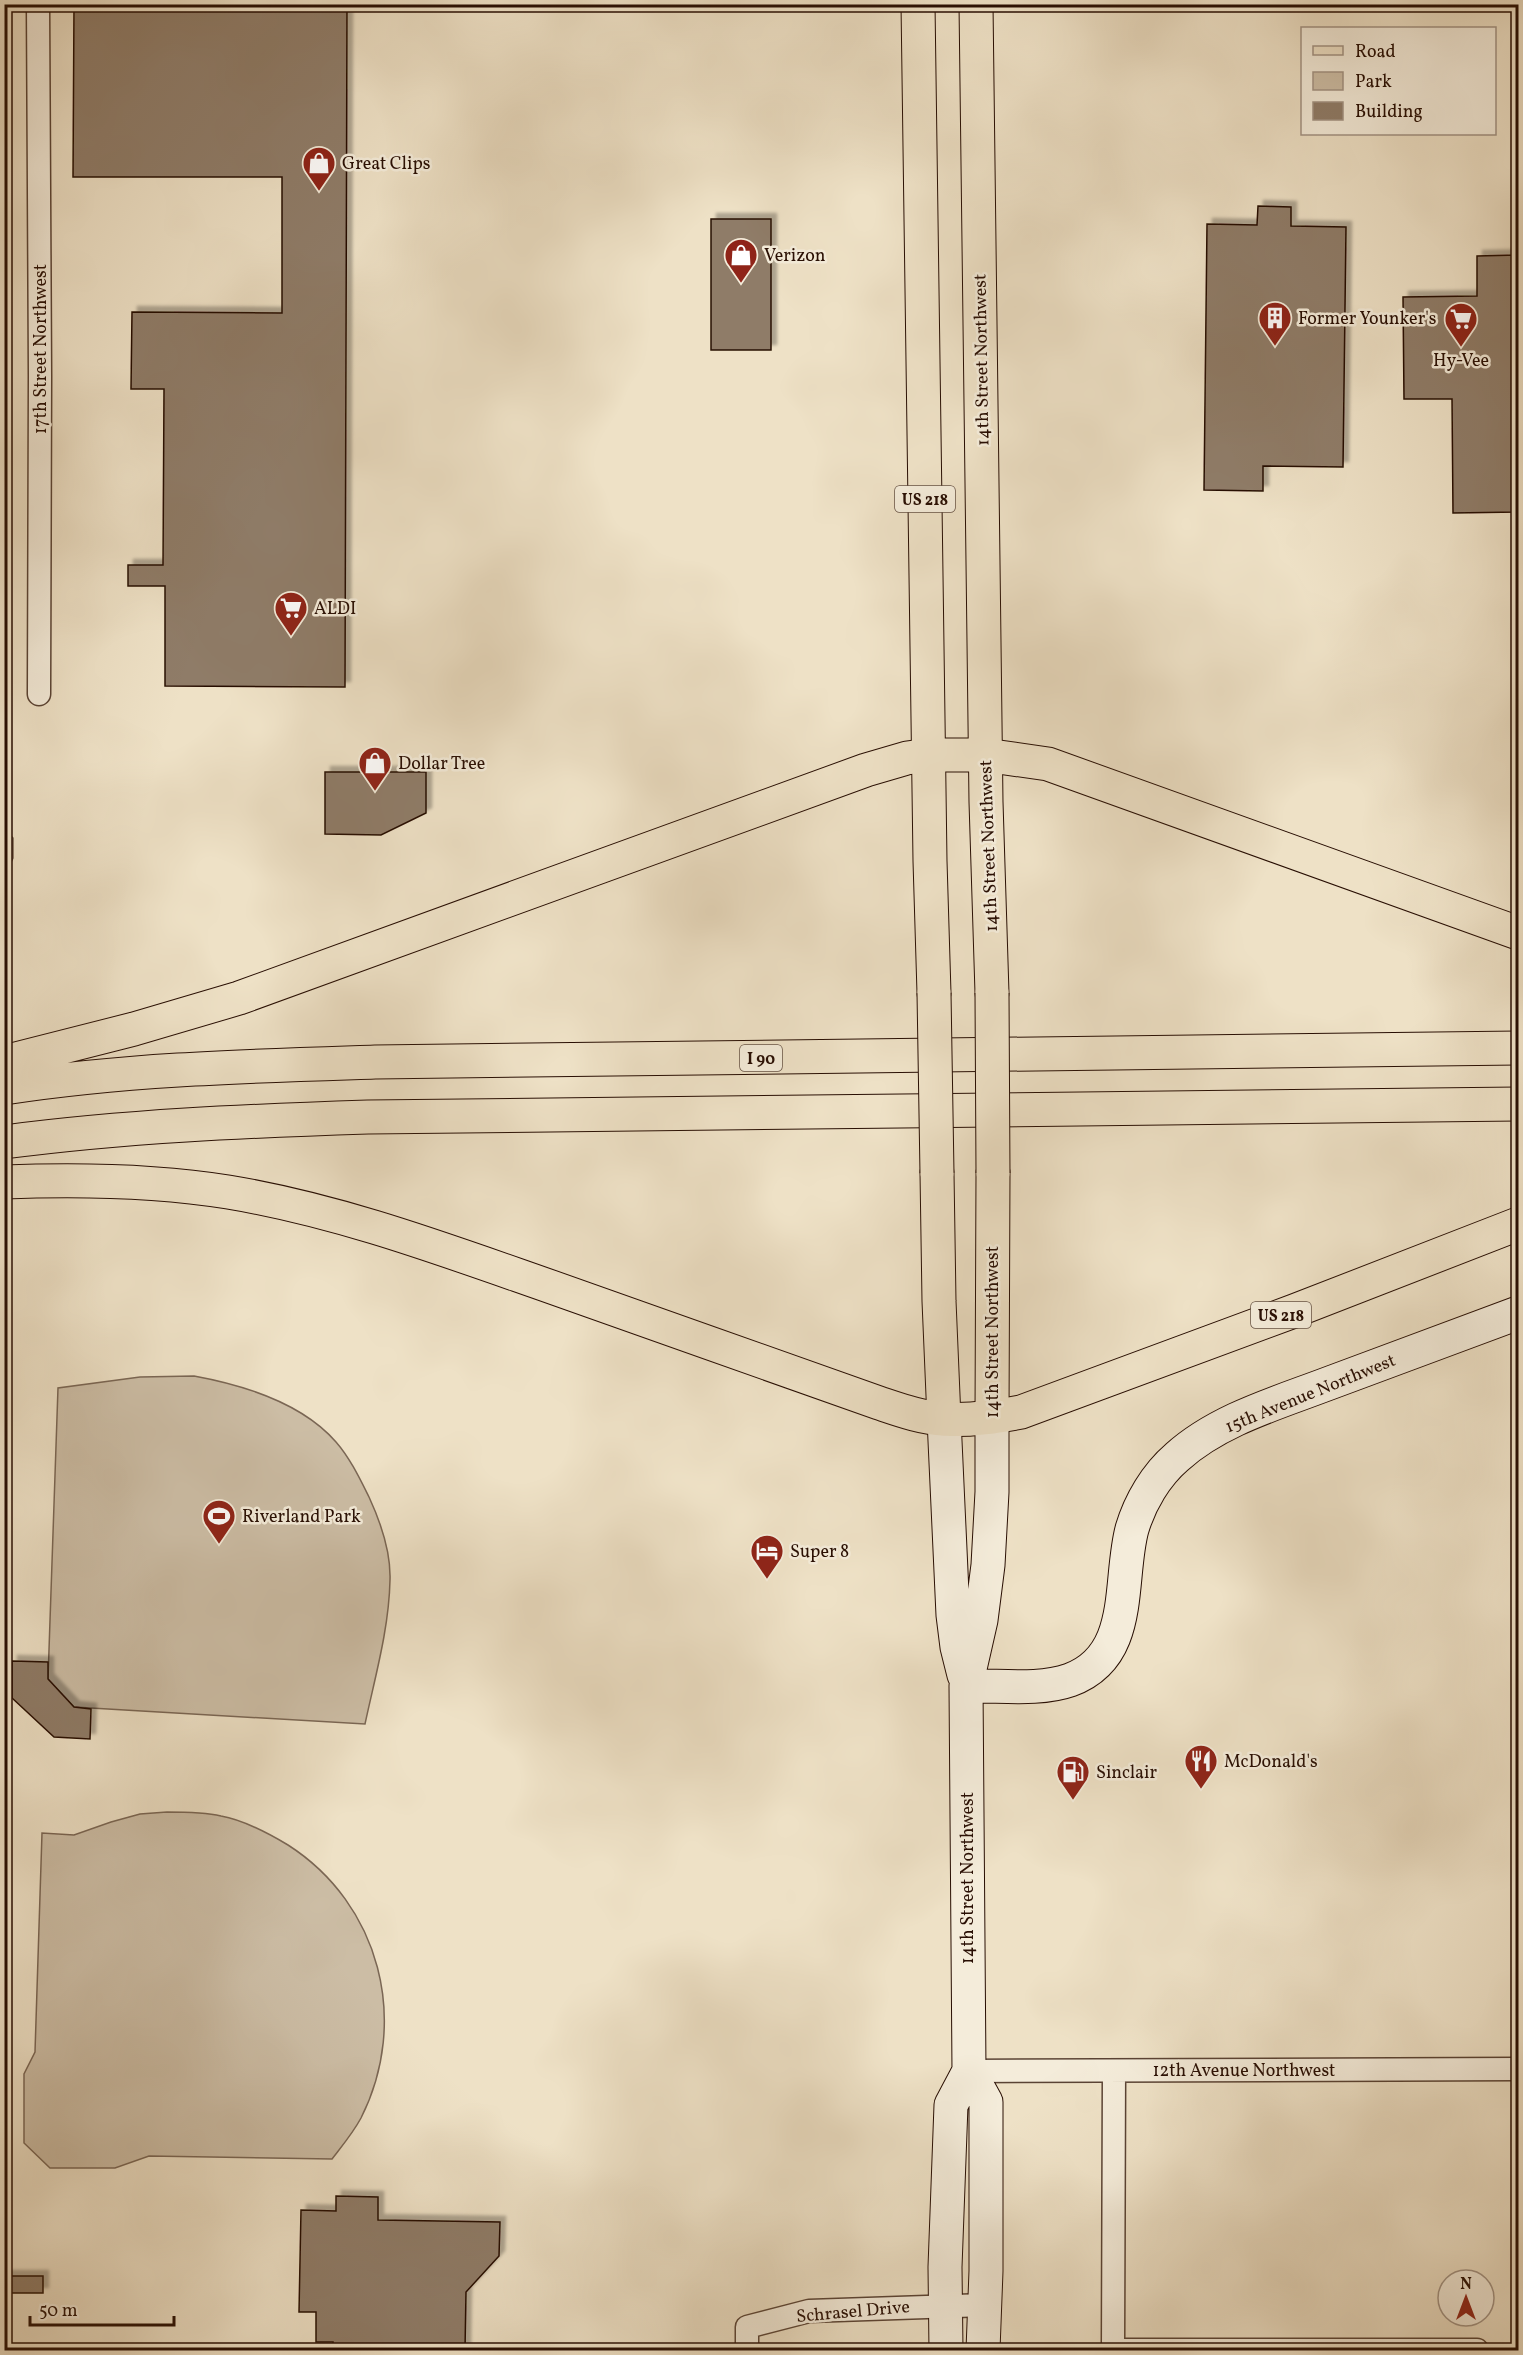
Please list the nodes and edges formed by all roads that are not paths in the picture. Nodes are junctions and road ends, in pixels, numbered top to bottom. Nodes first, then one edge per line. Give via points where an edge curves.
1 (38, 4) edge
2 (912, 4) edge
3 (918, 4) edge
4 (976, 4) edge
5 (984, 4) edge
6 (920, 82) junction
7 (977, 83) junction
8 (39, 694) dead end
9 (929, 755) junction
10 (985, 755) junction
11 (1518, 933) edge
12 (1518, 1048) edge
13 (4, 1062) edge
14 (4, 1088) edge
15 (1518, 1104) edge
16 (4, 1142) edge
17 (4, 1182) edge
18 (1518, 1224) edge
19 (1518, 1313) edge
20 (992, 1418) junction
21 (944, 1419) junction
22 (966, 1686) junction
23 (1518, 2069) edge
24 (969, 2071) junction
25 (1114, 2071) junction
26 (946, 2304) junction
27 (985, 2305) junction
28 (747, 2350) edge
29 (946, 2350) edge
30 (983, 2350) edge
31 (1113, 2350) edge
32 (1477, 2350) edge

1 - 8 street, 17th Street Northwest
2 - 6 main road
3 - 6 main road, 14th Street Northwest / US 218
4 - 7 main road, 14th Street Northwest
5 - 7 main road
6 - 9 main road, 14th Street Northwest / US 218
7 - 10 main road, 14th Street Northwest
9 - 10 main road
9 - 13 main road via 907,758 809,789 239,998
9 - 21 main road, 14th Street Northwest / US 218, bridge
10 - 11 main road via 1048,764 1073,772
10 - 20 main road, 14th Street Northwest, bridge via 992,993
12 - 14 main road, I 90 via 375,1062 184,1070
15 - 16 main road via 337,1118 167,1125
17 - 21 main road via 140,1182 227,1192 318,1210 449,1251 879,1403
18 - 20 main road, US 218 via 1077,1392
19 - 22 main road, 15th Avenue Northwest via 1270,1406 1193,1444 1158,1478 1132,1528 1122,1611 1116,1635 1105,1654 1090,1668 1065,1681
20 - 21 main road, US 218
20 - 22 main road, 14th Street Northwest via 988,1565
21 - 22 main road, 14th Street Northwest via 953,1615
22 - 24 main road, 14th Street Northwest
23 - 25 street, 12th Avenue Northwest
24 - 25 street, 12th Avenue Northwest
24 - 26 main road, 14th Street Northwest via 951,2105
24 - 27 main road, 14th Street Northwest via 986,2102
25 - 31 street
26 - 27 street, Schrasel Drive
26 - 28 street, Schrasel Drive via 809,2311 747,2326
26 - 29 main road, 14th Street Northwest
27 - 30 main road, 14th Street Northwest
31 - 32 street

